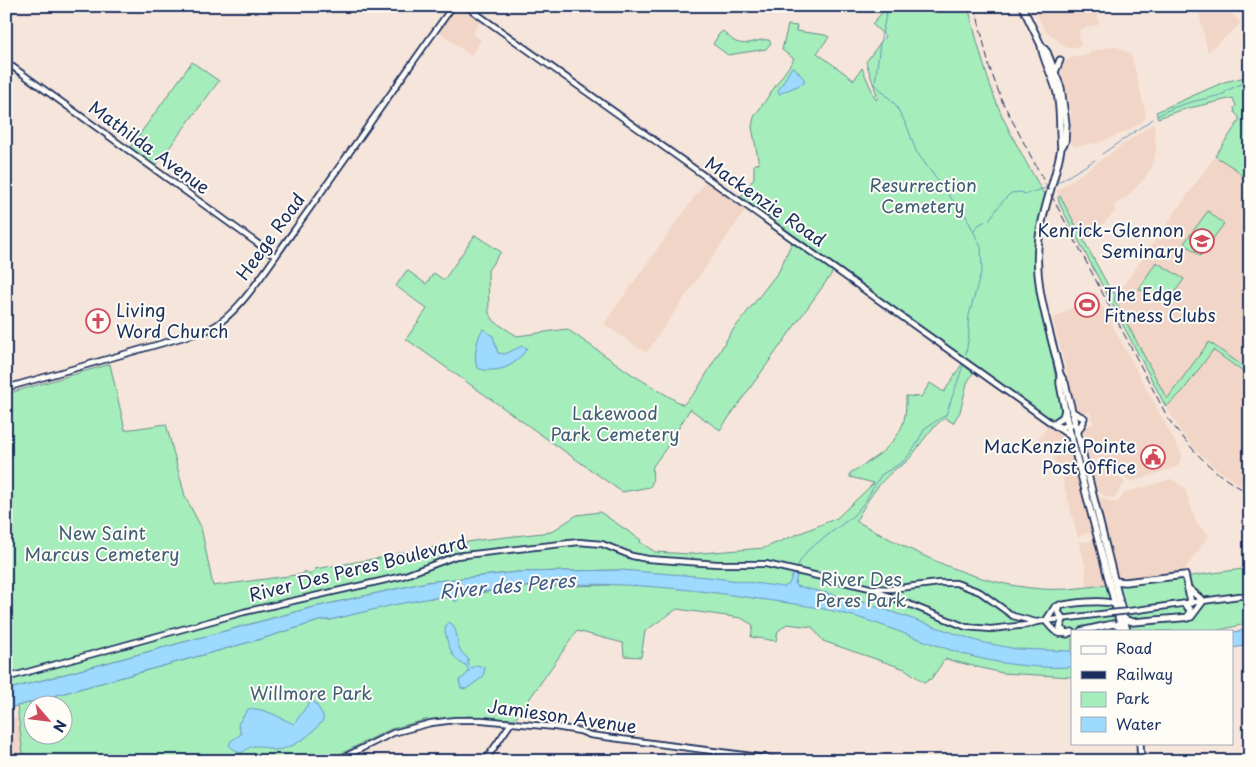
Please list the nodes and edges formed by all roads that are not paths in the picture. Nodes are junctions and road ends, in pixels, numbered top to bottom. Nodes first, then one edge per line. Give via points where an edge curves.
1 (453, 6) edge
2 (466, 6) edge
3 (1022, 6) edge
4 (1041, 45) junction
5 (1047, 52) junction
6 (6, 62) edge
7 (1055, 72) junction
8 (1061, 148) junction
9 (275, 256) junction
10 (6, 388) edge
11 (1068, 411) junction
12 (1052, 422) junction
13 (1071, 423) junction
14 (1074, 435) junction
15 (1095, 514) junction
16 (1115, 582) junction
17 (1125, 582) junction
18 (870, 588) junction
19 (1188, 588) junction
20 (1117, 589) junction
21 (1250, 592) edge
22 (1239, 596) junction
23 (1250, 596) edge
24 (1114, 597) junction
25 (1203, 601) junction
26 (1108, 602) junction
27 (1191, 603) junction
28 (1115, 604) junction
29 (1184, 604) junction
30 (1060, 605) junction
31 (1121, 618) junction
32 (1188, 618) junction
33 (1063, 619) junction
34 (1046, 621) junction
35 (1036, 622) junction
36 (1133, 622) junction
37 (1113, 624) junction
38 (1124, 629) edge
39 (1085, 630) edge
40 (1069, 633) edge
41 (6, 678) edge
42 (511, 723) junction
43 (1140, 744) edge
44 (6, 758) edge
45 (27, 761) edge
46 (336, 761) edge
47 (485, 761) edge
48 (790, 761) edge
49 (1141, 761) edge

1 - 9 main road, Heege Road
2 - 12 main road, Mackenzie Road
3 - 4 main road
4 - 5 main road
4 - 8 main road via 1059,102
5 - 7 main road
5 - 7 main road via 1059,58
6 - 9 main road, Mathilda Avenue
7 - 8 main road via 1065,115 1065,142
8 - 11 main road via 1041,224 1037,260 1040,294
9 - 10 main road, Heege Road via 238,305 213,328
11 - 12 main road
11 - 13 main road
11 - 14 main road via 1083,420
12 - 13 main road, Mackenzie Road via 1060,427
12 - 14 main road
13 - 14 main road
14 - 15 main road
15 - 16 main road
15 - 24 main road
16 - 17 main road
16 - 20 main road
17 - 19 main road via 1185,575
17 - 20 main road
18 - 35 main road, River Des Peres Boulevard via 966,627 986,629
18 - 35 main road, River Des Peres Boulevard via 891,590 956,583 980,592 1013,616
18 - 41 main road, River Des Peres Boulevard via 762,564 648,559 587,542 465,554 403,576 244,612
19 - 25 main road
19 - 27 main road
20 - 31 main road
21 - 22 main road, River Des Peres Boulevard
22 - 23 main road, River Des Peres Boulevard
22 - 25 main road, River Des Peres Boulevard
24 - 26 main road
24 - 28 main road
25 - 27 main road, River Des Peres Boulevard
25 - 32 main road
26 - 28 main road
26 - 30 main road
27 - 29 main road, River Des Peres Boulevard
28 - 31 main road
29 - 32 main road via 1190,609
29 - 33 main road, River Des Peres Boulevard, bridge
30 - 33 main road via 1058,612
30 - 34 main road via 1053,609
31 - 36 main road
31 - 37 main road
31 - 38 main road
32 - 36 main road
33 - 34 main road, River Des Peres Boulevard
33 - 40 main road via 1061,631
34 - 35 main road, River Des Peres Boulevard
34 - 40 main road via 1056,633
36 - 38 main road
37 - 38 main road
37 - 39 main road
42 - 46 main road, Jamieson Avenue via 482,720 431,723 393,733
42 - 47 main road
42 - 48 main road, Jamieson Avenue
43 - 49 main road
44 - 45 main road

